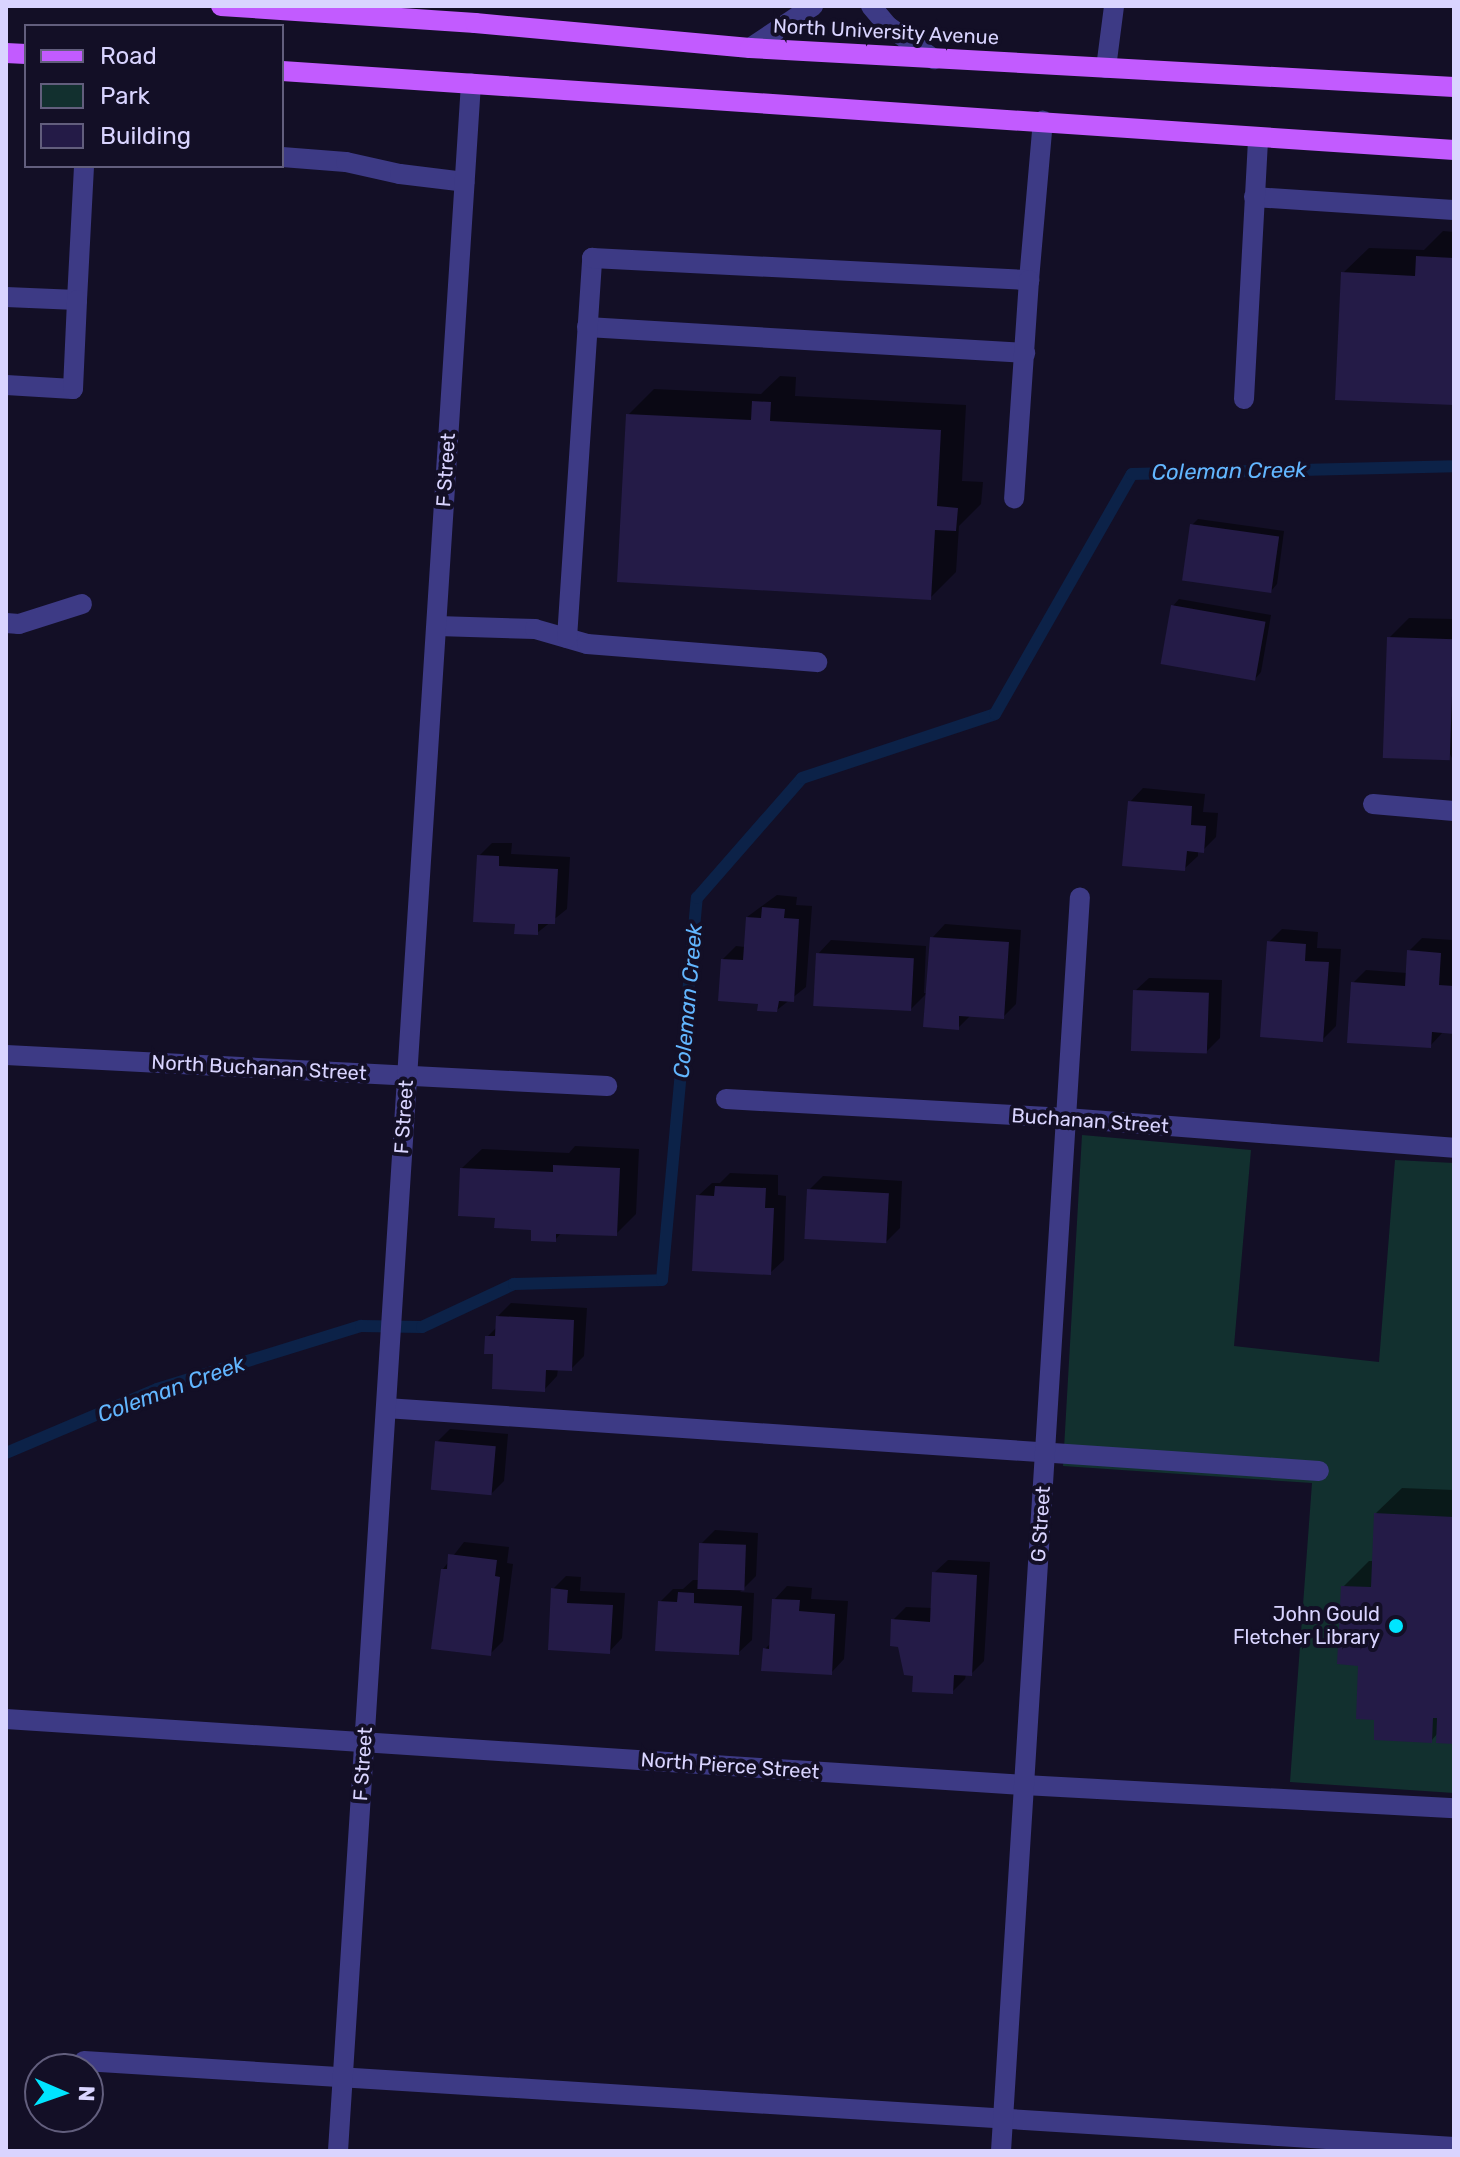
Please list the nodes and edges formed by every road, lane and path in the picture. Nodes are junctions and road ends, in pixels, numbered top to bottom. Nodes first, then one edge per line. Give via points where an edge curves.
1 (221, 6) edge
2 (813, 6) edge
3 (871, 6) edge
4 (1114, 6) edge
5 (750, 48) junction
6 (934, 59) junction
7 (1106, 68) junction
8 (284, 71) edge
9 (471, 83) junction
10 (1454, 87) edge
11 (1043, 121) junction
12 (1258, 139) junction
13 (1454, 150) edge
14 (284, 157) edge
15 (84, 168) edge
16 (465, 182) junction
17 (1254, 197) junction
18 (1454, 210) edge
19 (1029, 280) junction
20 (6, 297) edge
21 (77, 300) junction
22 (587, 327) junction
23 (1025, 353) junction
24 (6, 385) edge
25 (1244, 399) dead end
26 (1014, 498) dead end
27 (82, 604) dead end
28 (6, 623) edge
29 (437, 626) junction
30 (567, 638) junction
31 (817, 662) dead end
32 (1373, 804) dead end
33 (1454, 811) edge
34 (1080, 897) dead end
35 (6, 1055) edge
36 (407, 1076) junction
37 (607, 1086) dead end
38 (726, 1099) dead end
39 (1066, 1118) junction
40 (1454, 1148) edge
41 (386, 1408) junction
42 (1045, 1453) junction
43 (1319, 1471) dead end
44 (6, 1719) edge
45 (364, 1742) junction
46 (1024, 1785) junction
47 (1454, 1808) edge
48 (104, 2062) edge
49 (343, 2077) junction
50 (1003, 2118) junction
51 (1454, 2147) edge
52 (338, 2151) edge
53 (1001, 2151) edge

1 - 5 main road, North University Avenue
2 - 5 street
3 - 6 street via 888,26
4 - 7 street
5 - 6 main road, North University Avenue
6 - 7 main road, North University Avenue
7 - 10 main road, North University Avenue
8 - 9 main road
9 - 11 main road
9 - 16 street, F Street
11 - 12 main road
11 - 19 street
12 - 13 main road
12 - 17 street
14 - 16 street
15 - 21 street
16 - 29 street, F Street
17 - 18 street
17 - 25 street
19 - 22 street via 592,258
19 - 23 street
20 - 21 street
21 - 24 street via 73,389
22 - 23 street
22 - 30 street
23 - 26 street
27 - 28 street via 19,624
29 - 30 street via 535,629
29 - 36 street, F Street
30 - 31 street via 587,644
32 - 33 street
34 - 39 street, G Street
35 - 36 street, North Buchanan Street
36 - 37 street, North Buchanan Street
36 - 41 street, F Street
38 - 39 street, Buchanan Street
39 - 40 street, Buchanan Street
39 - 42 street, G Street
41 - 42 street
41 - 45 street, F Street
42 - 43 street
42 - 46 street, G Street
44 - 45 street, North Pierce Street
45 - 46 street, North Pierce Street
45 - 49 street, F Street
46 - 47 street, North Pierce Street
46 - 50 street, G Street
48 - 49 street
49 - 50 street
49 - 52 street, F Street
50 - 51 street
50 - 53 street, G Street

